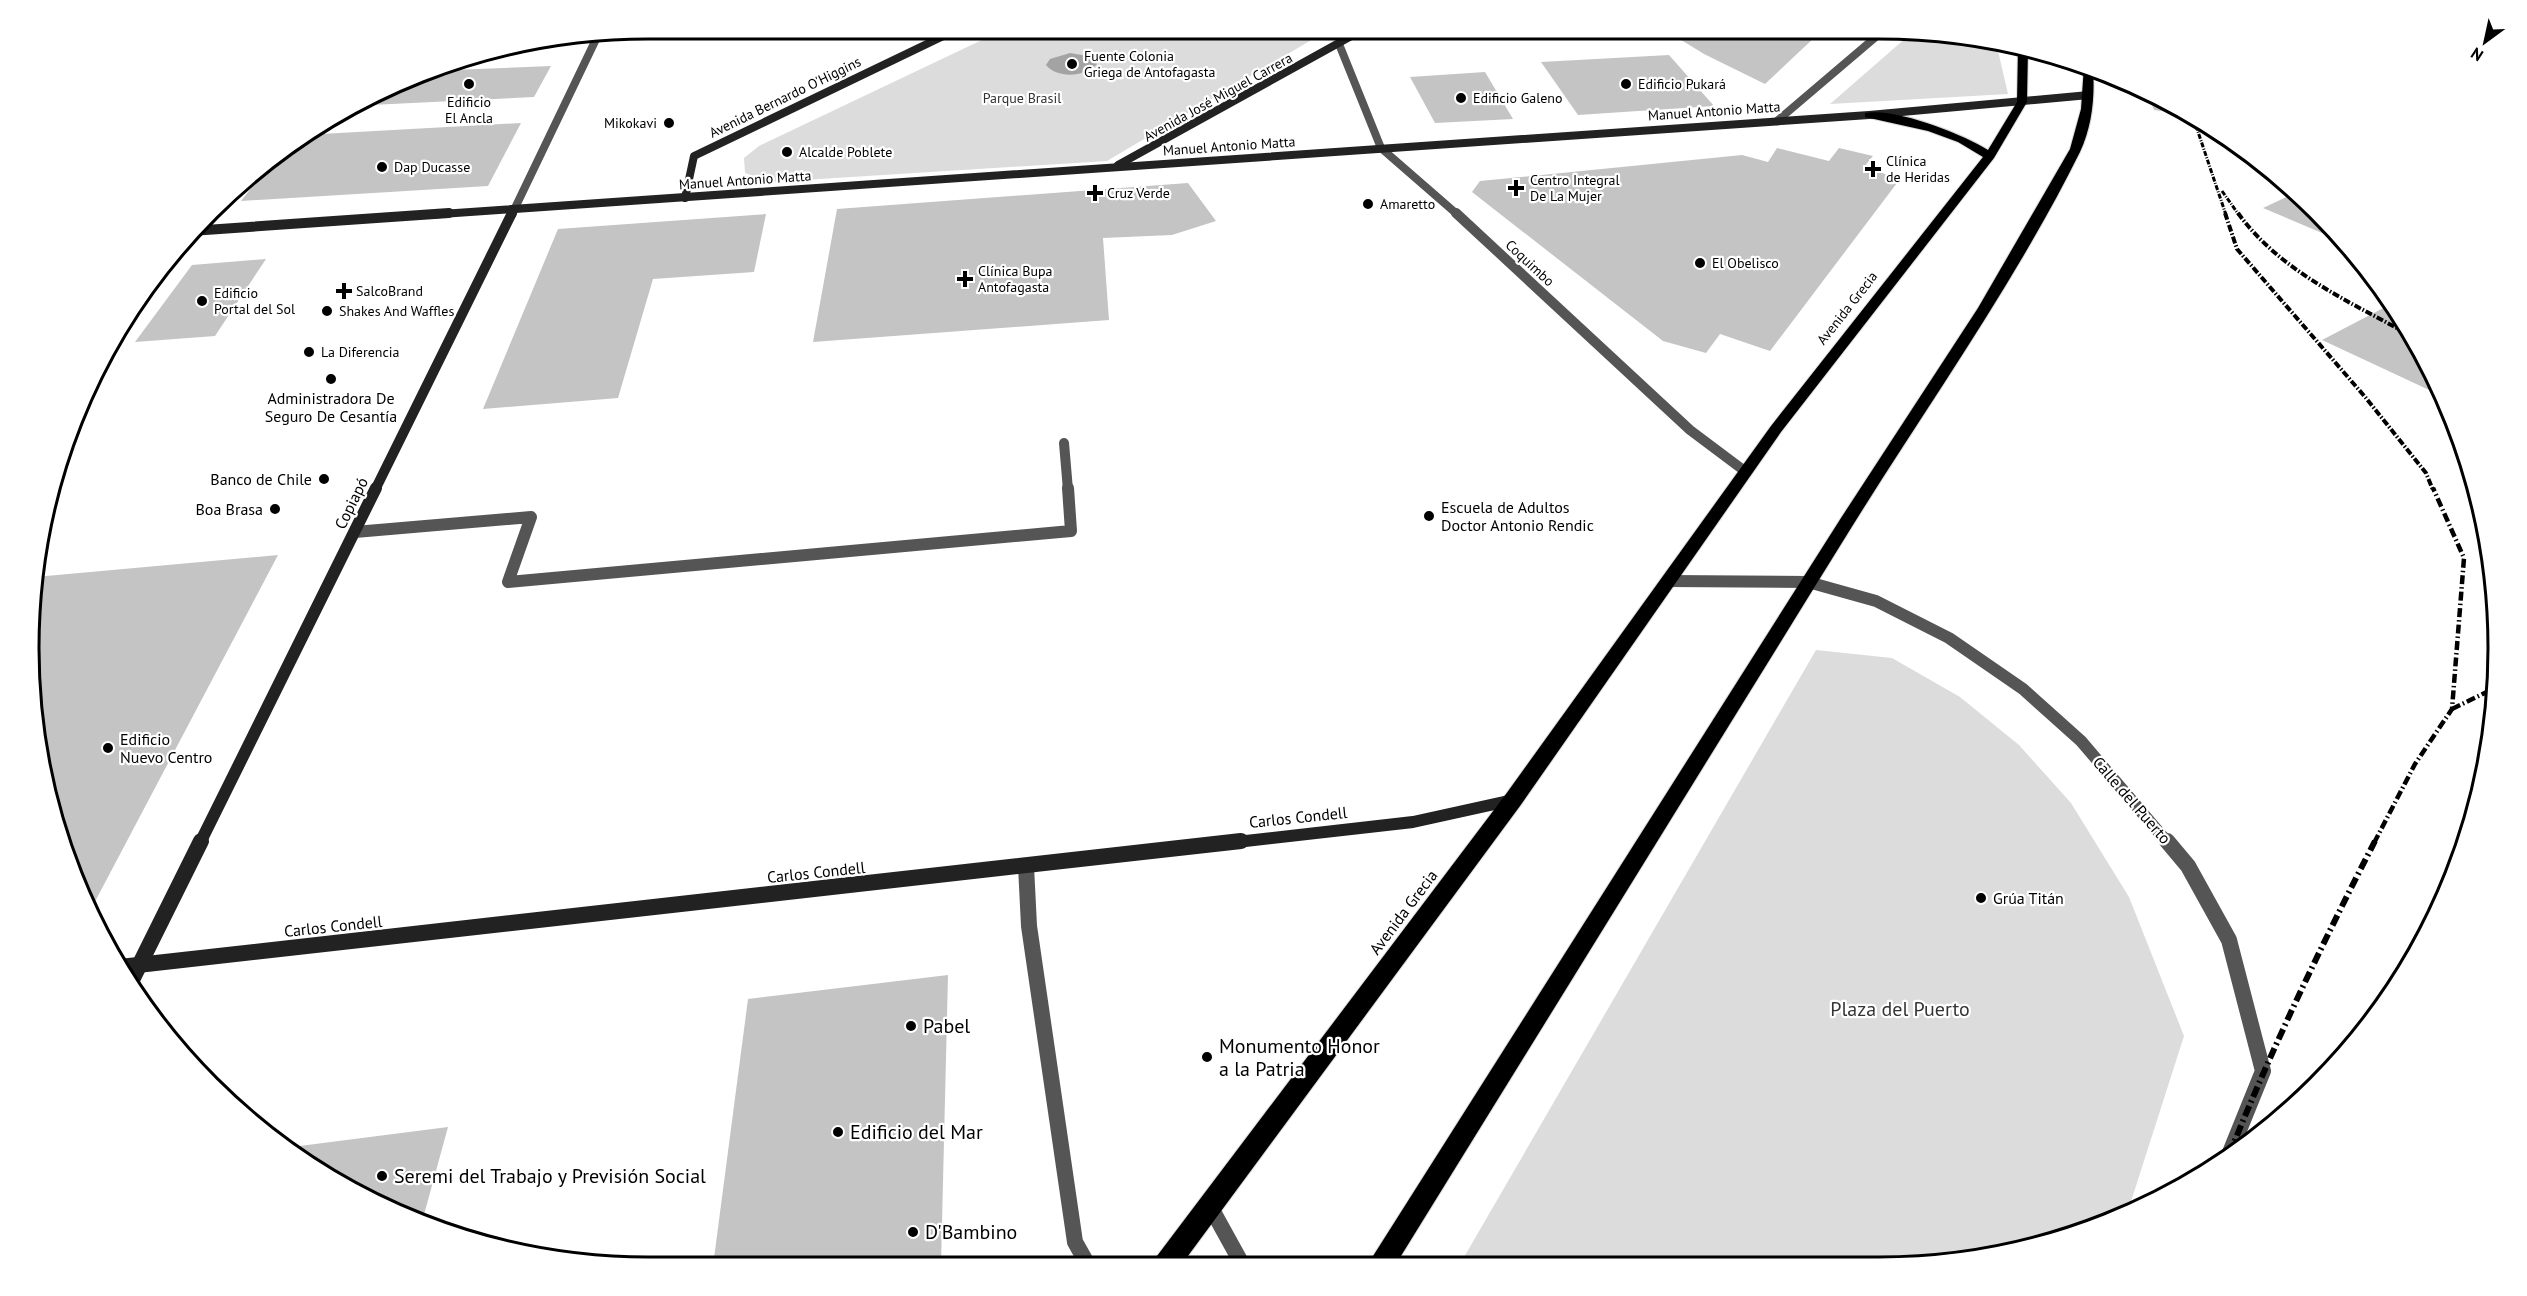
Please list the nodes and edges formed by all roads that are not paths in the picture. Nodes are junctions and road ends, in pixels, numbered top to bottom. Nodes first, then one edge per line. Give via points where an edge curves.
1 (937, 39) edge
2 (1347, 39) edge
3 (1873, 39) edge
4 (595, 41) edge
5 (1339, 44) junction
6 (2023, 57) edge
7 (2088, 76) edge
8 (2089, 95) junction
9 (2022, 102) junction
10 (1869, 115) junction
11 (1777, 121) junction
12 (1381, 148) junction
13 (1990, 156) junction
14 (1115, 167) junction
15 (685, 198) junction
16 (514, 210) junction
17 (205, 230) edge
18 (1064, 444) dead end
19 (1746, 472) junction
20 (355, 532) junction
21 (1668, 581) junction
22 (1808, 582) junction
23 (1514, 800) junction
24 (1026, 866) junction
25 (140, 965) junction
26 (130, 967) edge
27 (135, 975) edge
28 (2234, 1142) edge
29 (1210, 1206) junction
30 (1083, 1257) edge
31 (1171, 1257) edge
32 (1238, 1257) edge
33 (1385, 1257) edge

1 - 15 main road, Avenida Bernardo O'Higgins via 694,156
2 - 5 main road, Avenida José Miguel Carrera
3 - 11 street
4 - 16 street, Copiapó
5 - 12 street, Coquimbo
5 - 14 main road, Avenida José Miguel Carrera
6 - 9 highway, Avenida Grecia
7 - 8 highway
8 - 9 main road, Manuel Antonio Matta
8 - 22 highway via 2076,149 1985,308
9 - 10 main road, Manuel Antonio Matta
9 - 13 highway, Avenida Grecia
10 - 11 main road, Manuel Antonio Matta
10 - 13 highway via 1938,129 1967,140
11 - 12 main road, Manuel Antonio Matta
12 - 14 main road, Manuel Antonio Matta
12 - 19 street, Coquimbo via 1690,430
13 - 19 highway, Avenida Grecia
14 - 15 main road, Manuel Antonio Matta
15 - 16 main road, Manuel Antonio Matta
16 - 17 main road, Manuel Antonio Matta
16 - 20 main road, Copiapó
18 - 20 street via 1071,531 508,582 531,517
19 - 21 highway, Avenida Grecia
20 - 25 main road, Copiapó
21 - 22 street
21 - 23 highway, Avenida Grecia
22 - 28 street, Calle del Puerto via 1876,601 1949,638 2023,689 2081,741 2188,866 2229,940 2263,1071
22 - 33 highway
23 - 24 main road, Carlos Condell via 1413,822
23 - 29 highway, Avenida Grecia
24 - 25 main road, Carlos Condell
24 - 30 street via 1029,926 1075,1242
25 - 26 main road, Carlos Condell
25 - 27 main road, Copiapó
29 - 31 highway, Avenida Grecia
29 - 32 street

